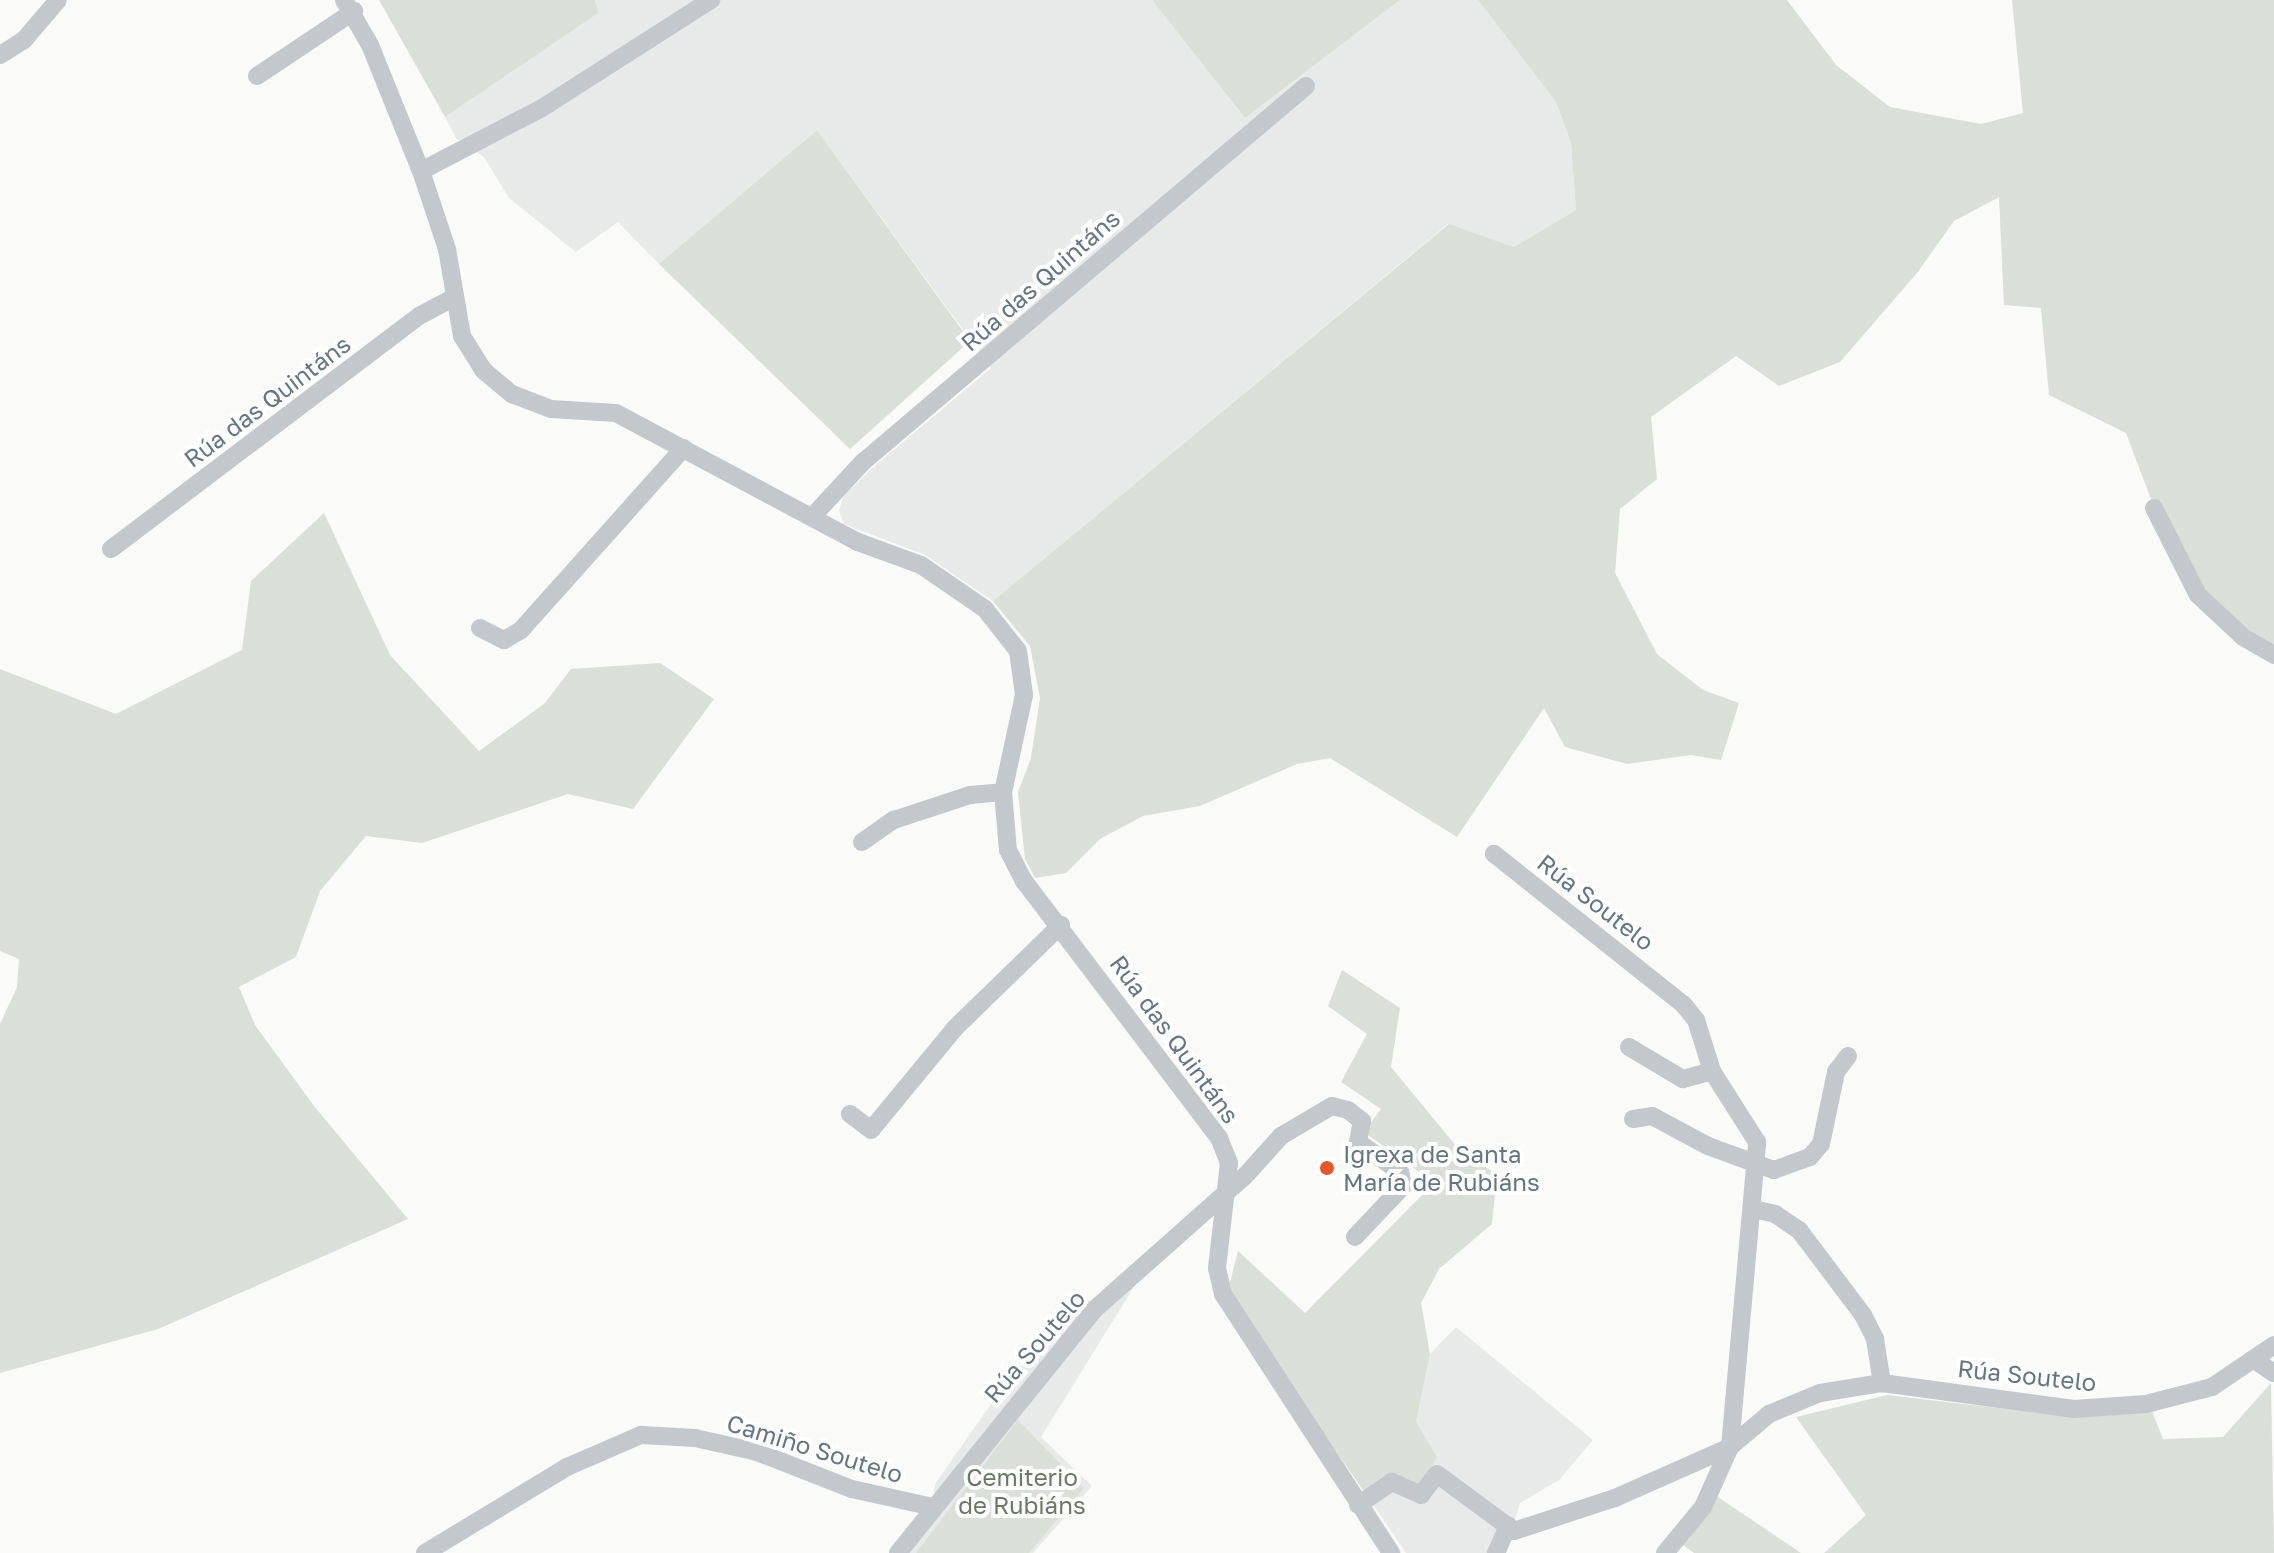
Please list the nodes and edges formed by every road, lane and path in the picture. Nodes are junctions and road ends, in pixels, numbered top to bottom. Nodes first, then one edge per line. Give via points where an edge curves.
1 (58, 0) edge
2 (711, 0) edge
3 (349, 6) edge
4 (0, 55) edge
5 (257, 76) dead end
6 (1306, 86) dead end
7 (421, 171) junction
8 (454, 297) junction
9 (684, 448) junction
10 (2154, 508) dead end
11 (812, 517) junction
12 (111, 549) dead end
13 (480, 628) dead end
14 (2274, 655) edge
15 (1003, 792) junction
16 (862, 842) dead end
17 (1494, 854) dead end
18 (1061, 925) junction
19 (1629, 1047) dead end
20 (1848, 1056) dead end
21 (1712, 1071) junction
22 (850, 1114) dead end
23 (1633, 1119) dead end
24 (1759, 1163) junction
25 (1229, 1190) junction
26 (1754, 1209) junction
27 (1355, 1237) dead end
28 (2274, 1345) edge
29 (2253, 1359) junction
30 (2274, 1373) edge
31 (1882, 1383) junction
32 (1730, 1447) junction
33 (1358, 1505) junction
34 (933, 1507) junction
35 (1508, 1526) junction
36 (425, 1553) edge
37 (898, 1553) edge
38 (1391, 1553) edge
39 (1496, 1553) edge
40 (1665, 1553) edge

1 - 4 street via 24,40
2 - 7 street via 542,108
3 - 5 street, Rúa das Quintáns
3 - 7 street, Rúa das Quintáns
6 - 11 street, Rúa das Quintáns via 863,462
7 - 8 street, Rúa das Quintáns via 447,249
8 - 9 street, Rúa das Quintáns via 471,352 512,394 551,409 616,413
8 - 12 street, Rúa das Quintáns via 419,316
9 - 11 street, Rúa das Quintáns
9 - 13 street via 521,630 504,640
10 - 14 street via 2198,595 2243,637
11 - 15 street, Rúa das Quintáns via 921,565 985,609 1018,651 1024,695
15 - 16 street via 970,795 894,820
15 - 18 street, Rúa das Quintáns via 1008,850 1024,881
17 - 21 street, Rúa Soutelo via 1684,1005 1696,1020
18 - 22 street via 955,1028 871,1130
18 - 25 street, Rúa das Quintáns via 1219,1138 1229,1163
19 - 21 street via 1683,1079
20 - 24 street via 1836,1072 1821,1144 1810,1157 1774,1170
21 - 24 street, Rúa Soutelo via 1757,1142
23 - 24 street via 1652,1116 1708,1146
24 - 26 street, Rúa Soutelo
25 - 27 street, Rúa Soutelo via 1297,1124 1332,1106 1348,1110 1362,1121 1358,1142 1400,1172 1403,1186
25 - 33 street via 1217,1268 1223,1294
25 - 34 street, Rúa Soutelo via 1095,1309
26 - 31 street via 1775,1214 1799,1230 1863,1315 1875,1339
26 - 32 street, Rúa Soutelo
28 - 29 street, Rúa Soutelo
29 - 30 street
29 - 31 street, Rúa Soutelo via 2212,1387 2146,1404 2074,1409
31 - 32 street, Rúa Soutelo via 1820,1393 1769,1414
32 - 35 street, Rúa Soutelo via 1536,1527 1514,1531
32 - 40 street, Rúa Soutelo via 1703,1507
33 - 35 street via 1392,1482 1421,1495 1437,1474
33 - 38 street
34 - 36 street, Camiño Soutelo via 852,1489 757,1452 695,1438 641,1435 567,1467
34 - 37 street, Rúa Soutelo
35 - 39 street

